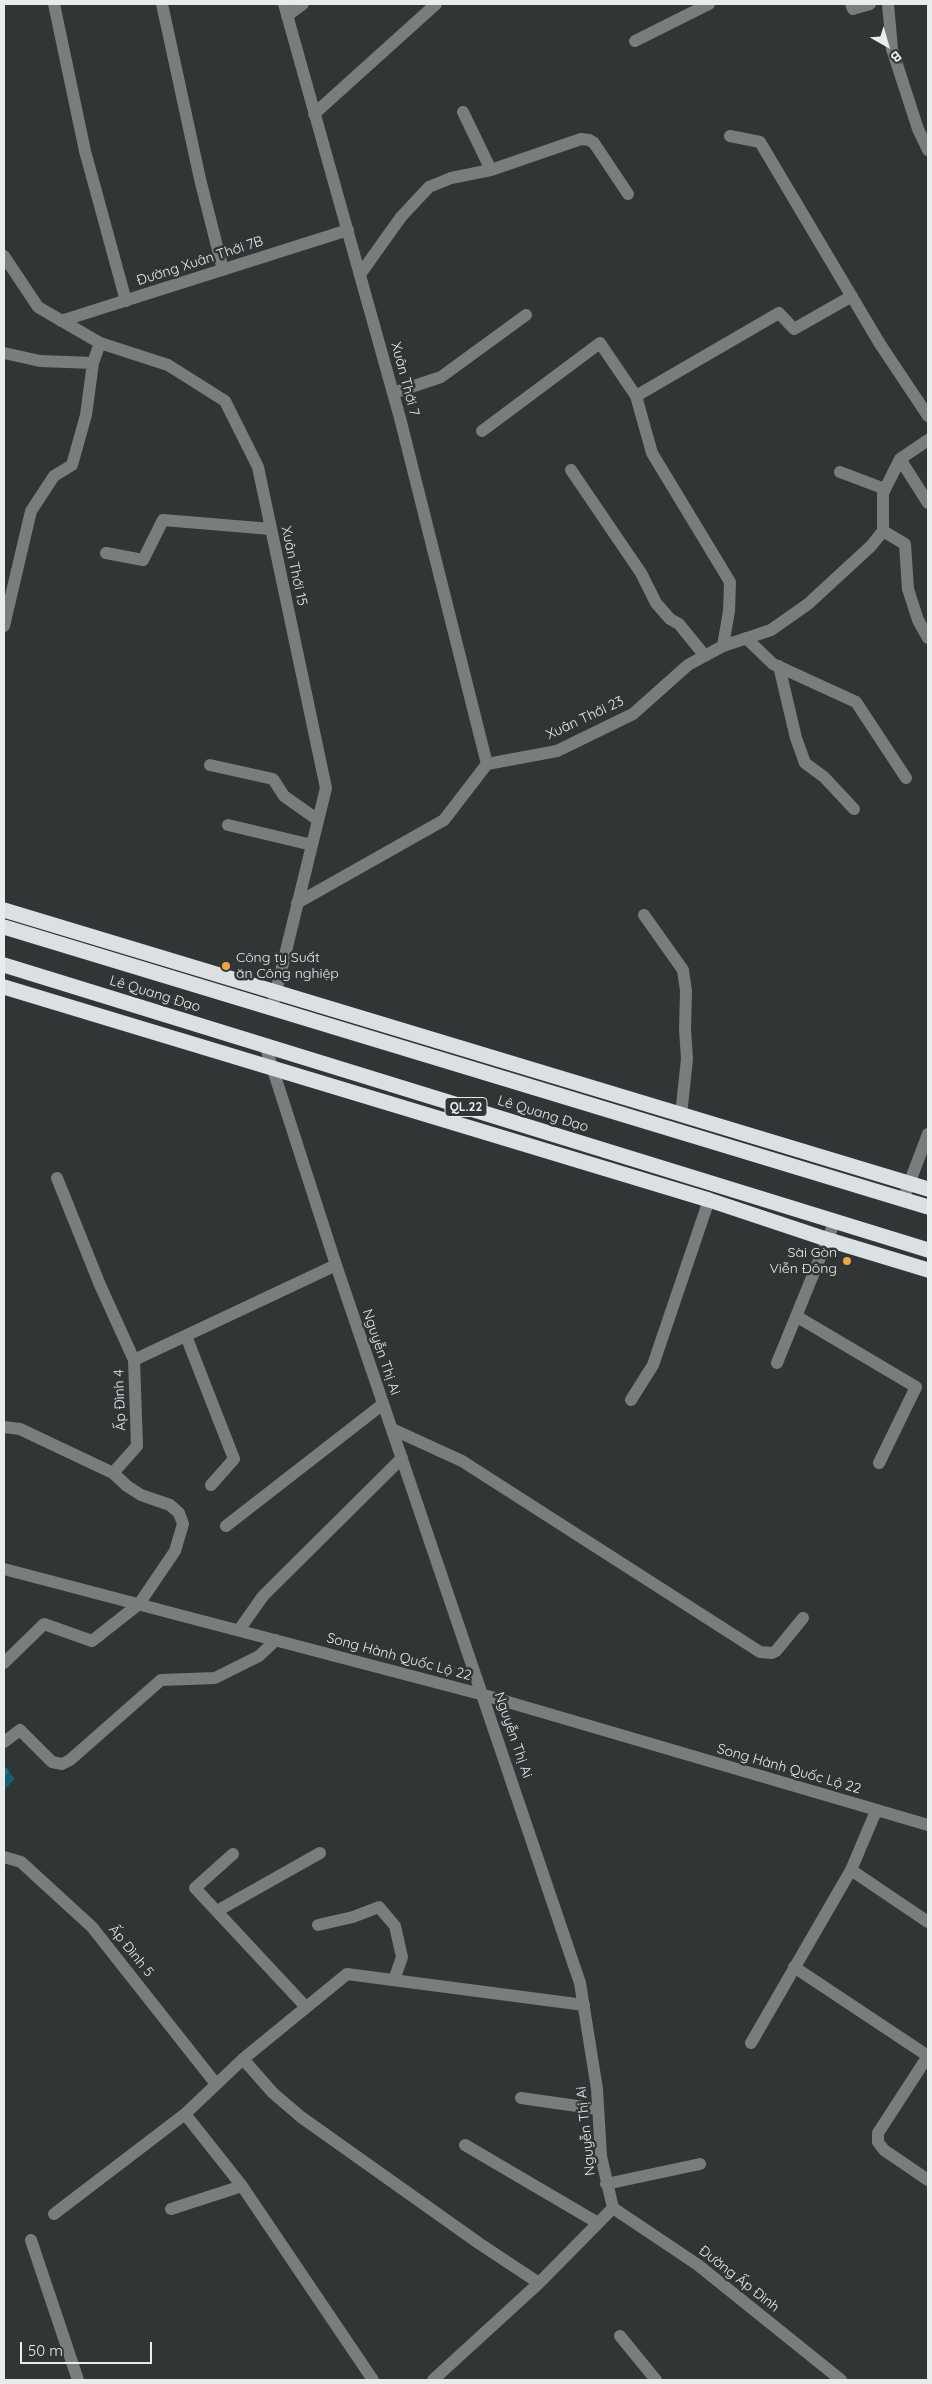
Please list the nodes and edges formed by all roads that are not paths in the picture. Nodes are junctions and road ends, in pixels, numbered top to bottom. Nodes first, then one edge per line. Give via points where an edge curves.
1 (54, 4) edge
2 (162, 4) edge
3 (303, 4) edge
4 (436, 4) edge
5 (709, 4) edge
6 (851, 4) edge
7 (870, 4) edge
8 (888, 4) edge
9 (285, 10) edge
10 (635, 41) dead end
11 (464, 112) dead end
12 (314, 114) junction
13 (730, 136) dead end
14 (928, 150) edge
15 (491, 170) junction
16 (628, 194) dead end
17 (348, 230) junction
18 (6, 263) edge
19 (223, 270) junction
20 (361, 273) junction
21 (852, 296) junction
22 (126, 301) junction
23 (526, 315) dead end
24 (61, 321) junction
25 (100, 342) junction
26 (4, 353) edge
27 (93, 363) junction
28 (394, 393) junction
29 (636, 396) junction
30 (928, 416) edge
31 (482, 430) dead end
32 (928, 440) edge
33 (900, 459) junction
34 (571, 470) dead end
35 (840, 472) dead end
36 (885, 489) junction
37 (928, 503) edge
38 (271, 529) junction
39 (883, 531) junction
40 (106, 553) dead end
41 (4, 626) edge
42 (746, 638) junction
43 (928, 638) edge
44 (722, 646) junction
45 (705, 656) junction
46 (780, 666) junction
47 (210, 764) dead end
48 (487, 764) junction
49 (906, 778) dead end
50 (854, 809) dead end
51 (318, 820) junction
52 (228, 825) dead end
53 (312, 845) junction
54 (297, 904) junction
55 (4, 910) edge
56 (644, 915) dead end
57 (4, 927) edge
58 (4, 965) edge
59 (4, 987) edge
60 (275, 993) junction
61 (272, 1008) junction
62 (265, 1045) junction
63 (271, 1066) junction
64 (681, 1115) junction
65 (928, 1134) edge
66 (56, 1178) dead end
67 (908, 1182) junction
68 (928, 1189) edge
69 (709, 1200) junction
70 (904, 1200) junction
71 (928, 1207) edge
72 (835, 1221) junction
73 (829, 1240) junction
74 (928, 1250) edge
75 (336, 1266) junction
76 (928, 1270) edge
77 (796, 1316) junction
78 (186, 1336) junction
79 (134, 1360) junction
80 (777, 1362) dead end
81 (631, 1400) dead end
82 (383, 1404) junction
83 (4, 1427) edge
84 (392, 1429) junction
85 (402, 1458) junction
86 (879, 1464) dead end
87 (113, 1473) junction
88 (212, 1485) dead end
89 (226, 1526) dead end
90 (4, 1568) edge
91 (138, 1604) junction
92 (803, 1618) dead end
93 (239, 1630) junction
94 (276, 1640) junction
95 (4, 1663) edge
96 (484, 1695) junction
97 (4, 1742) edge
98 (876, 1811) junction
99 (928, 1825) edge
100 (320, 1853) dead end
101 (233, 1854) dead end
102 (4, 1857) edge
103 (851, 1870) junction
104 (217, 1911) junction
105 (928, 1922) edge
106 (318, 1925) dead end
107 (794, 1967) junction
108 (394, 1980) junction
109 (584, 2005) junction
110 (306, 2008) junction
111 (751, 2043) dead end
112 (928, 2056) edge
113 (243, 2058) junction
114 (216, 2084) junction
115 (521, 2098) dead end
116 (598, 2110) junction
117 (185, 2114) junction
118 (465, 2145) dead end
119 (700, 2164) dead end
120 (928, 2180) edge
121 (606, 2184) junction
122 (242, 2186) junction
123 (613, 2208) junction
124 (171, 2209) dead end
125 (54, 2214) dead end
126 (598, 2223) junction
127 (31, 2240) dead end
128 (539, 2283) junction
129 (620, 2336) dead end
130 (78, 2380) edge
131 (373, 2380) edge
132 (433, 2380) edge
133 (656, 2380) edge
134 (841, 2380) edge

1 - 22 street via 85,151
2 - 19 street
3 - 9 street
4 - 12 street
5 - 10 street
6 - 7 street via 853,9
8 - 14 street via 892,49
9 - 12 street, Xuân Thới 7
11 - 15 street
12 - 17 street, Xuân Thới 7
13 - 21 street via 760,142
15 - 16 street via 581,139 589,140
15 - 20 street via 451,178 429,187 401,216
17 - 19 street, Đường Xuân Thới 7B
17 - 20 street, Xuân Thới 7
18 - 24 street, Xuân Thới 15 via 38,307
19 - 22 street, Đường Xuân Thới 7B
20 - 28 street, Xuân Thới 7
21 - 29 street via 794,329 779,313
21 - 30 street
22 - 24 street, Đường Xuân Thới 7B
23 - 28 street via 441,377
24 - 25 street, Xuân Thới 15
25 - 27 street
25 - 38 street, Xuân Thới 15 via 168,365 225,401 258,467
26 - 27 street via 40,361
27 - 41 street via 86,414 72,465 54,476 31,511
28 - 48 street, Xuân Thới 7
29 - 31 street via 600,343
29 - 44 street via 652,453 730,582 729,611
32 - 33 street
33 - 36 street
33 - 37 street
34 - 45 street via 641,573 656,603 679,624
35 - 36 street
36 - 39 street
38 - 40 street via 163,520 143,560
38 - 51 street, Xuân Thới 15 via 326,788
39 - 42 street, Xuân Thới 23 via 808,604 771,630
39 - 43 street via 905,544 908,589
42 - 44 street, Xuân Thới 23
42 - 46 street via 773,664
44 - 45 street, Xuân Thới 23
45 - 48 street, Xuân Thới 23 via 688,665 633,714 557,751
46 - 49 street via 856,702
46 - 50 street via 804,763 824,778
47 - 51 street via 273,779 284,796
48 - 54 street via 444,820
51 - 53 street, Xuân Thới 15
52 - 53 street
53 - 54 street, Xuân Thới 15
54 - 60 street, Xuân Thới 15
55 - 60 highway
56 - 64 street via 683,970 687,1059
57 - 61 highway, Lê Quang Đạo
58 - 62 highway, Lê Quang Đạo / QL.22
59 - 63 highway, QL.22
60 - 61 street, Xuân Thới 15
60 - 64 highway
61 - 70 highway, Lê Quang Đạo
62 - 63 street, Nguyễn Thị Ai
62 - 72 highway, Lê Quang Đạo / QL.22
63 - 69 highway, QL.22
63 - 75 street, Nguyễn Thị Ai
64 - 67 highway
65 - 67 street
66 - 79 street
67 - 68 highway
67 - 70 street
69 - 73 highway, QL.22
69 - 81 street via 653,1365
70 - 71 highway, Lê Quang Đạo
72 - 73 street
72 - 74 highway, Lê Quang Đạo / QL.22
73 - 76 highway, QL.22
73 - 77 street
75 - 78 street, Ấp Đình 4
75 - 82 street, Nguyễn Thị Ai
77 - 80 street
77 - 86 street via 916,1387
78 - 79 street, Ấp Đình 4
78 - 88 street via 234,1459
79 - 87 street, Ấp Đình 4 via 137,1446
82 - 84 street, Nguyễn Thị Ai
82 - 89 street
83 - 87 street via 20,1428
84 - 85 street, Nguyễn Thị Ai
84 - 92 street via 462,1461 760,1652 776,1651
85 - 93 street via 263,1596
85 - 96 street, Nguyễn Thị Ai
87 - 91 street via 141,1495 170,1505 179,1513 183,1524 175,1551
90 - 91 street, Song Hành Quốc Lộ 22
91 - 93 street, Song Hành Quốc Lộ 22
91 - 95 street via 92,1641 44,1624
93 - 94 street, Song Hành Quốc Lộ 22
94 - 96 street, Song Hành Quốc Lộ 22
94 - 97 street via 259,1656 215,1678 161,1680 62,1764 52,1762 20,1730
96 - 98 street, Song Hành Quốc Lộ 22
96 - 109 street, Nguyễn Thị Ai via 580,1983
98 - 99 street, Song Hành Quốc Lộ 22
98 - 103 street
100 - 104 street
101 - 104 street via 195,1888
102 - 114 street, Ấp Đình 5 via 21,1862 92,1927
103 - 105 street
103 - 107 street
104 - 110 street
106 - 108 street via 379,1907 395,1926 402,1957
107 - 111 street
107 - 112 street
108 - 109 street
108 - 110 street via 347,1974
109 - 116 street, Nguyễn Thị Ai
110 - 113 street
112 - 120 street via 878,2133 878,2142 884,2150
113 - 114 street
113 - 128 street via 273,2093 301,2117
114 - 117 street
115 - 116 street
116 - 121 street, Nguyễn Thị Ai
117 - 122 street
117 - 125 street
118 - 126 street
119 - 121 street
121 - 123 street, Nguyễn Thị Ai
122 - 124 street
122 - 131 street
123 - 126 street
123 - 134 street, Đường Ấp Đình via 698,2265
126 - 128 street
127 - 130 street
128 - 132 street
129 - 133 street

